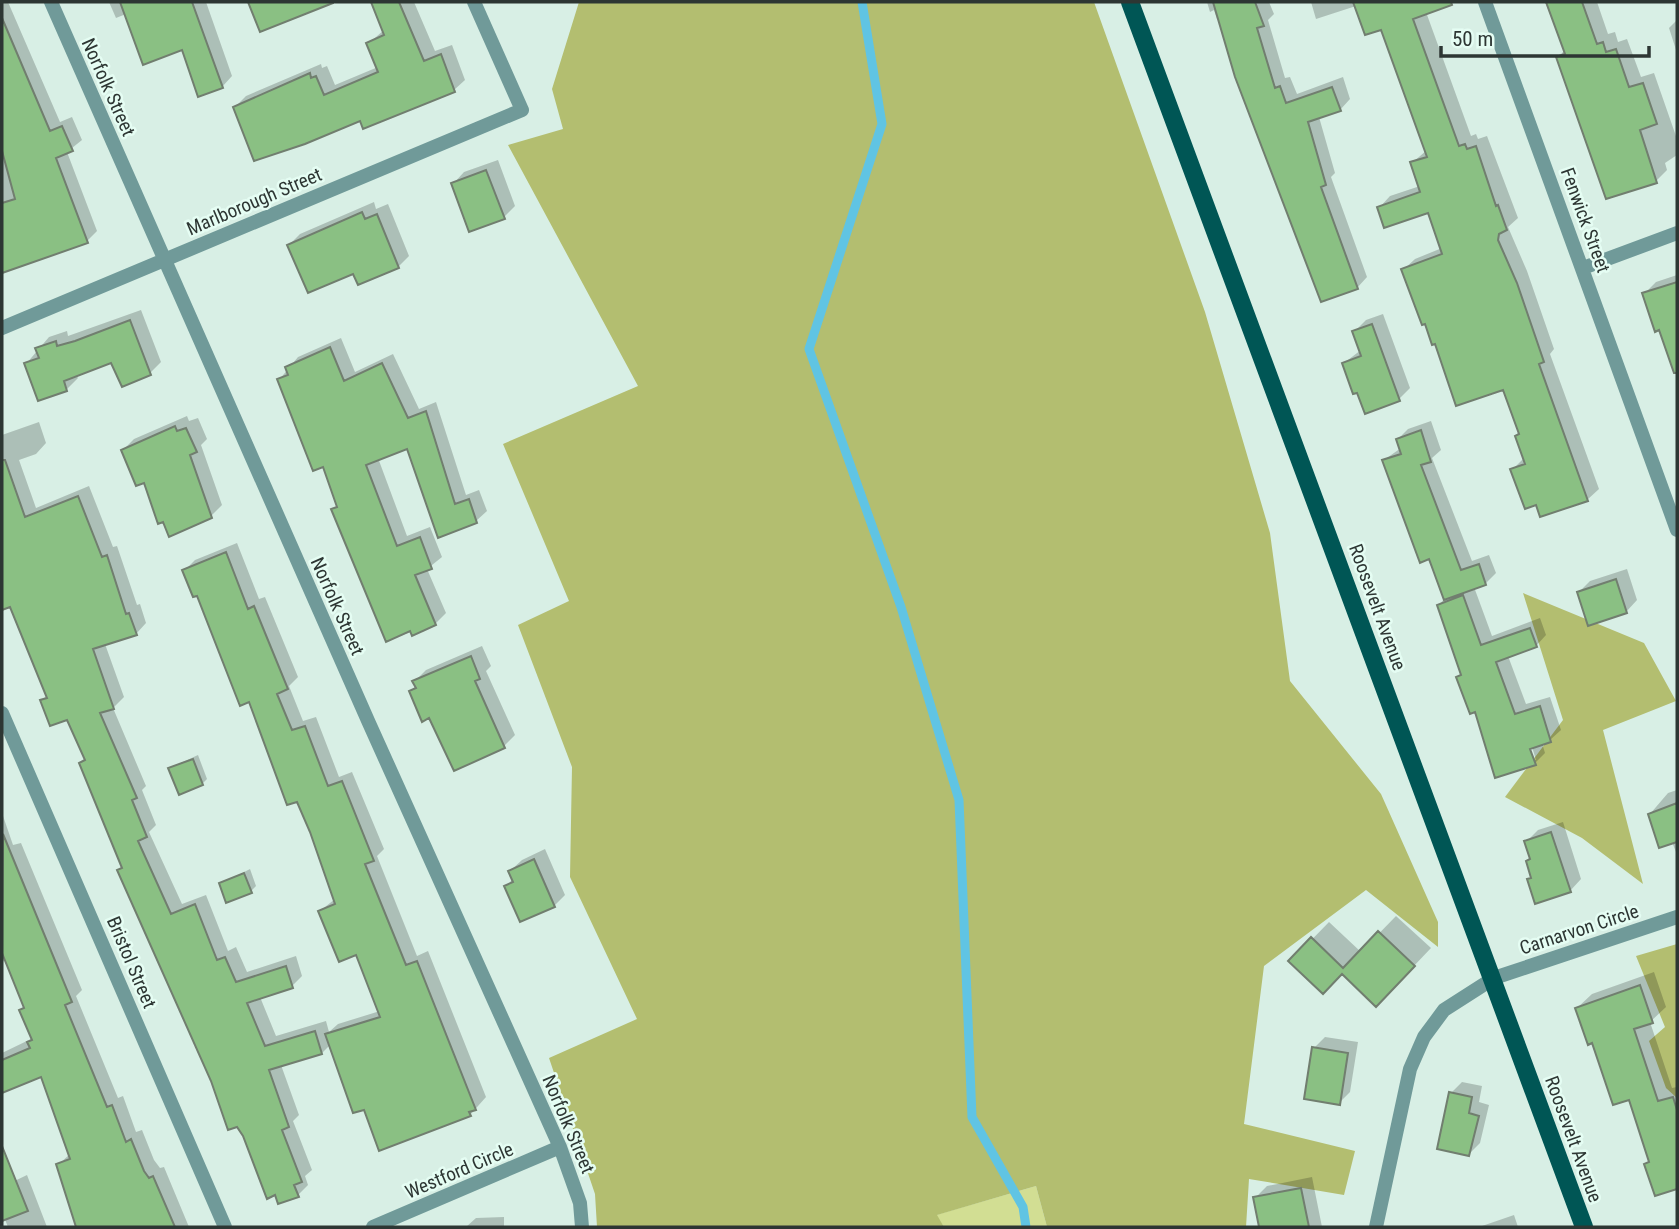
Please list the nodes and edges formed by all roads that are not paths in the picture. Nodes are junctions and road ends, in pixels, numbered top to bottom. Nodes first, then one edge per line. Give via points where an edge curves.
1 (51, 2) edge
2 (474, 2) edge
3 (1130, 2) edge
4 (1485, 2) edge
5 (1677, 233) edge
6 (163, 260) junction
7 (1583, 268) junction
8 (2, 328) edge
9 (1677, 530) edge
10 (2, 713) edge
11 (1677, 917) edge
12 (1494, 978) junction
13 (560, 1147) junction
14 (225, 1227) edge
15 (373, 1227) edge
16 (582, 1227) edge
17 (1376, 1227) edge
18 (1584, 1227) edge

1 - 6 street, Norfolk Street
2 - 6 street, Marlborough Street via 522,110
3 - 12 main road, Roosevelt Avenue
4 - 7 street, Fenwick Street
5 - 7 street
6 - 8 street, Marlborough Street
6 - 13 street, Norfolk Street
7 - 9 street, Fenwick Street
10 - 14 street, Bristol Street
11 - 12 street, Carnarvon Circle
12 - 17 street, Carnarvon Circle via 1444,1010 1416,1052
12 - 18 main road, Roosevelt Avenue
13 - 15 street, Westford Circle
13 - 16 street, Norfolk Street via 580,1203

